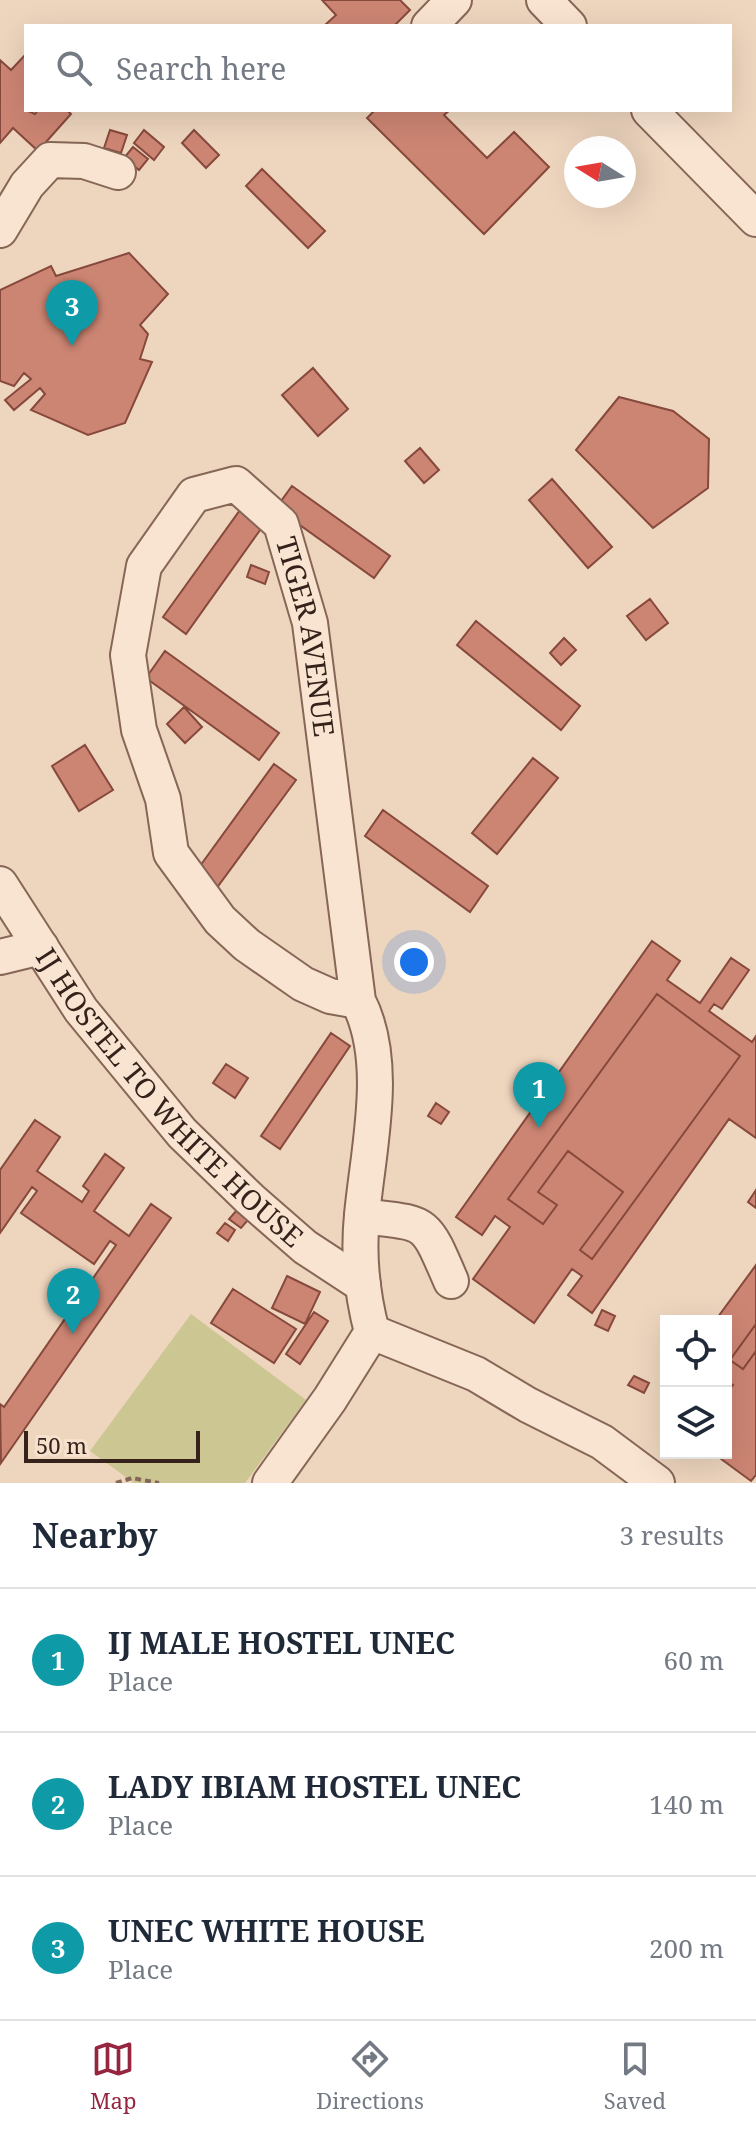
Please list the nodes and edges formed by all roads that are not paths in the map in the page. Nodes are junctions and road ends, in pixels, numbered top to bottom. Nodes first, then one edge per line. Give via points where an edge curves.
1 (454, 0) edge
2 (544, 0) edge
3 (431, 24) edge
4 (567, 24) edge
5 (651, 112) edge
6 (118, 172) dead end
7 (756, 219) edge
8 (0, 230) edge
9 (0, 884) edge
10 (41, 947) junction
11 (0, 957) edge
12 (358, 1001) junction
13 (362, 1216) junction
14 (451, 1281) dead end
15 (363, 1285) junction
16 (372, 1332) junction
17 (270, 1483) edge
18 (657, 1483) edge

1 - 3 street
2 - 4 street
5 - 7 street
6 - 8 street via 84,161 50,160 27,185
9 - 10 street, IJ HOSTEL TO WHITE HOUSE
10 - 11 street
10 - 15 street, IJ HOSTEL TO WHITE HOUSE via 81,1010 182,1133 305,1247
12 - 12 street, TIGER AVENUE via 303,984 247,945 220,920 171,853 163,799 139,730 128,655 144,566 194,495 236,484 281,524 310,623
12 - 13 street, TIGER AVENUE via 375,1050 373,1135
13 - 14 street via 421,1226 434,1241
13 - 15 street, TIGER AVENUE
15 - 16 street, TIGER AVENUE
16 - 17 street
16 - 18 street via 476,1374 602,1442

